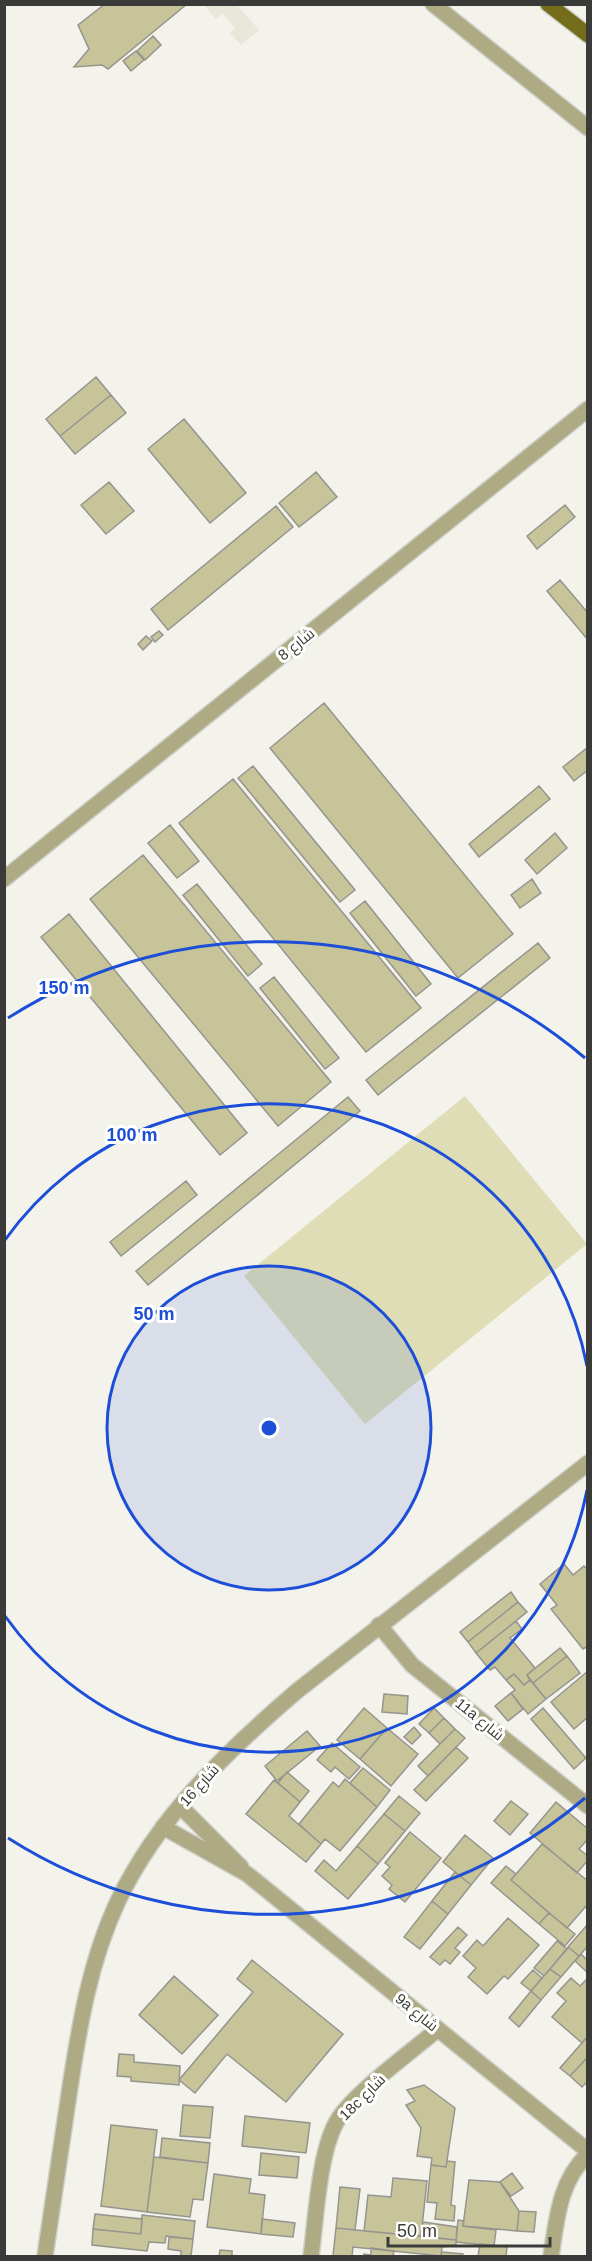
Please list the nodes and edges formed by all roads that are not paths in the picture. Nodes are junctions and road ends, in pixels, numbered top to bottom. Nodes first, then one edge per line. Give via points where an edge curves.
1 (433, 4) edge
2 (548, 4) edge
3 (588, 35) edge
4 (588, 128) edge
5 (588, 409) edge
6 (4, 879) edge
7 (588, 1463) edge
8 (379, 1625) junction
9 (586, 1802) edge
10 (180, 1806) junction
11 (163, 1827) junction
12 (247, 1874) junction
13 (438, 2029) junction
14 (588, 2152) edge
15 (45, 2256) edge
16 (310, 2256) edge
17 (551, 2256) edge

1 - 4 street
2 - 3 main road
5 - 6 street, شارع 8
7 - 8 street, شارع 16
8 - 9 street, 11a شارع via 412,1665
8 - 10 street, شارع 16 via 253,1728
10 - 11 street, شارع 16
10 - 12 street, 9a شارع
11 - 12 street, 9a شارع
11 - 15 street, شارع 16 via 118,1900 89,1981
12 - 13 street, 9a شارع
13 - 14 street, 9a شارع
13 - 16 street, 18c شارع via 339,2117 327,2148
14 - 17 street via 574,2167 562,2193

